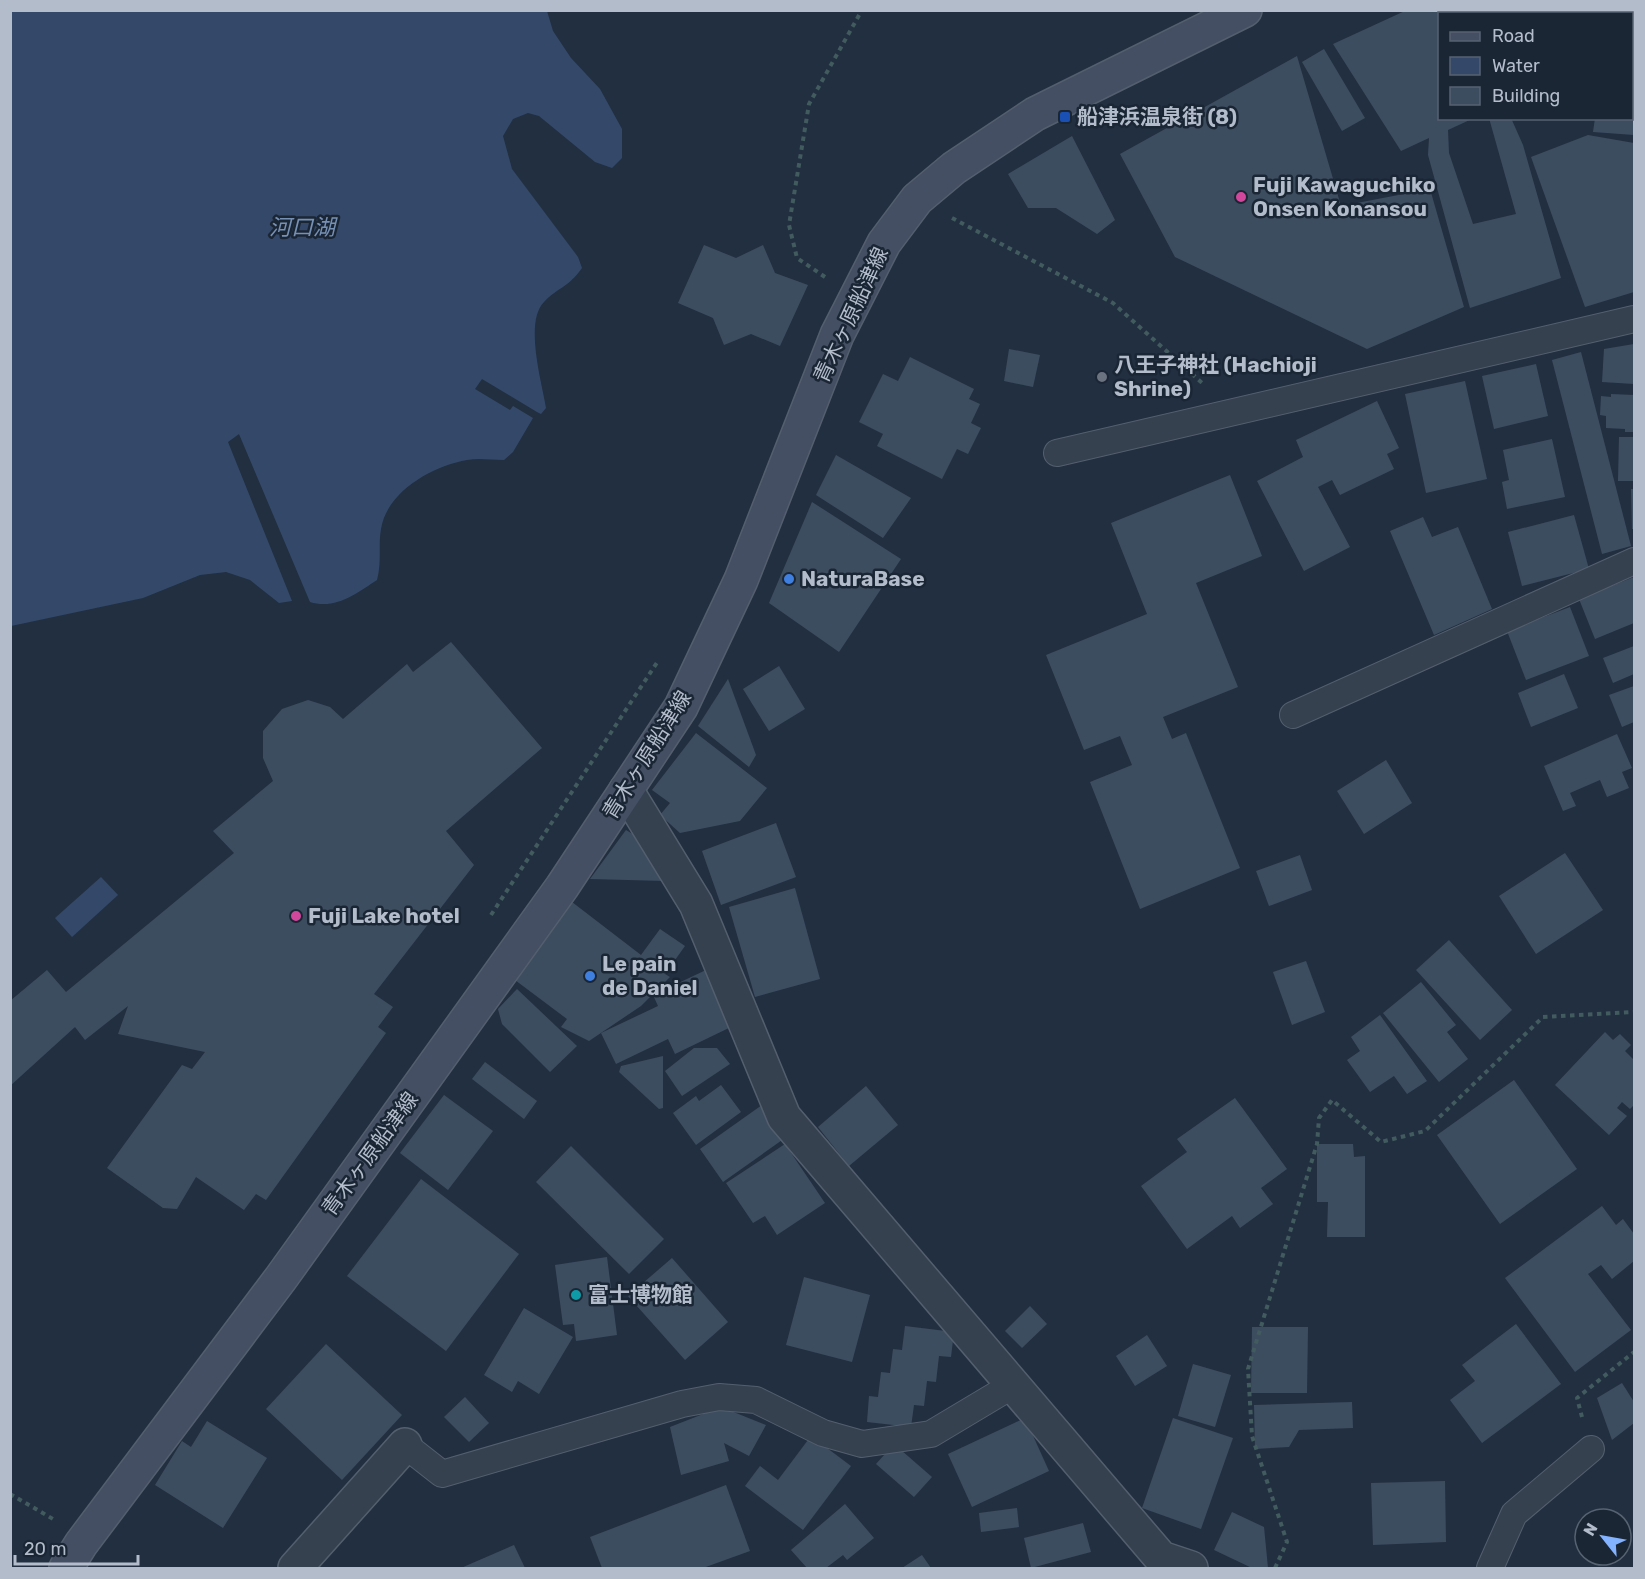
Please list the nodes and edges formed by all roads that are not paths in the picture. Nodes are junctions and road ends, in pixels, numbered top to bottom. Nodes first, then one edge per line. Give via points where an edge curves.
1 (1245, 10) edge
2 (1635, 319) edge
3 (1057, 453) dead end
4 (1635, 561) edge
5 (1293, 715) dead end
6 (626, 790) junction
7 (1013, 1385) junction
8 (405, 1445) joint
9 (1592, 1449) road end
10 (66, 1569) edge
11 (295, 1569) edge
12 (1191, 1569) edge
13 (1490, 1569) edge

1 - 6 main road, 青木ヶ原船津線 via 1035,114 954,168 917,199 884,243 837,335 741,580 681,707
2 - 3 lane
4 - 5 lane
6 - 7 street via 696,904 784,1117
6 - 10 main road, 青木ヶ原船津線 via 562,887 281,1278
7 - 8 lane via 931,1434 862,1444 823,1433 756,1400 719,1397 682,1404 441,1474
7 - 12 street via 1161,1558
8 - 11 street
9 - 13 lane via 1514,1514

